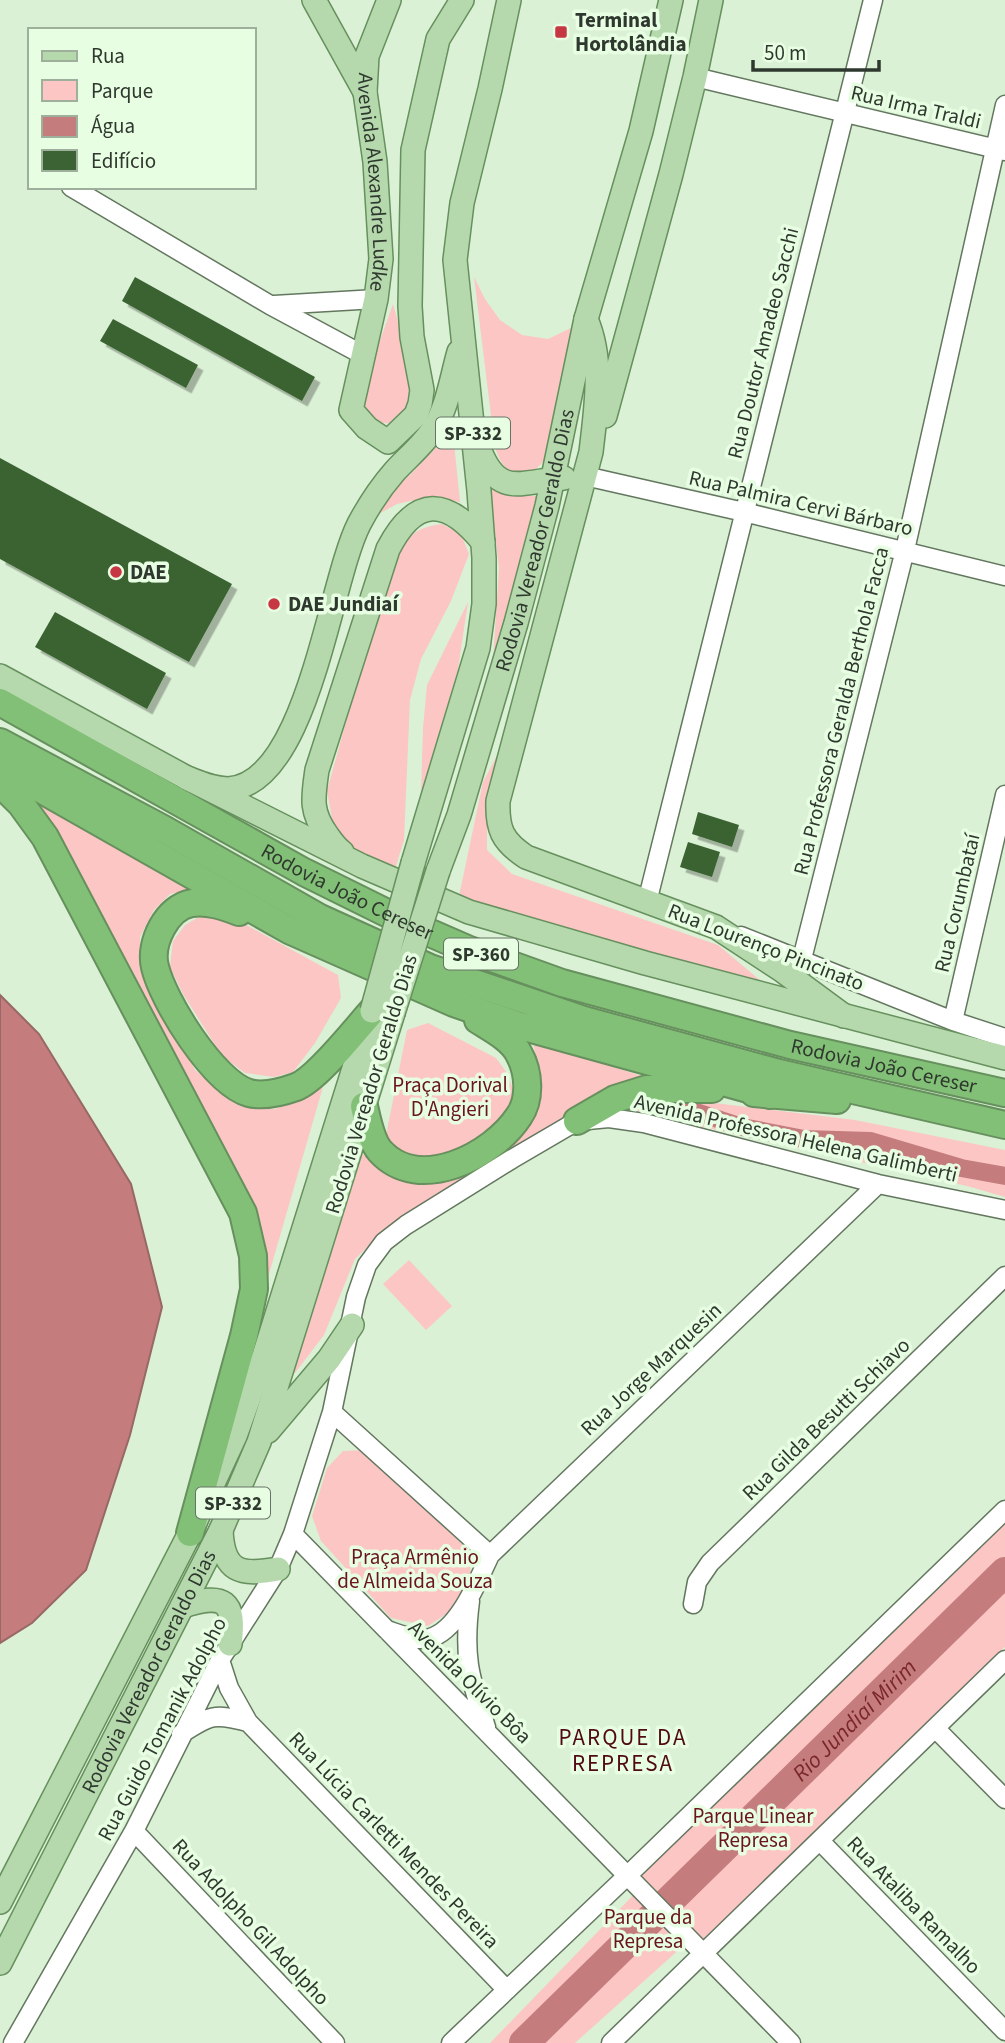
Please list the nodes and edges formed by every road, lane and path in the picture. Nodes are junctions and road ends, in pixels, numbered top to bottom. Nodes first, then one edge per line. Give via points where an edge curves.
1 (314, 0) edge
2 (389, 0) edge
3 (461, 0) edge
4 (509, 0) edge
5 (671, 0) edge
6 (711, 0) edge
7 (873, 0) edge
8 (695, 77) junction
9 (365, 92) junction
10 (1005, 105) edge
11 (843, 114) junction
12 (1000, 149) edge
13 (74, 189) edge
14 (376, 299) junction
15 (270, 305) junction
16 (586, 320) junction
17 (462, 338) junction
18 (363, 355) junction
19 (473, 435) junction
20 (591, 452) junction
21 (585, 477) junction
22 (553, 479) junction
23 (744, 512) junction
24 (483, 542) junction
25 (905, 550) junction
26 (1005, 576) edge
27 (539, 649) junction
28 (2, 683) edge
29 (0, 742) edge
30 (0, 766) edge
31 (187, 778) junction
32 (0, 783) edge
33 (1005, 795) edge
34 (459, 815) junction
35 (362, 866) junction
36 (647, 902) junction
37 (716, 927) junction
38 (289, 930) junction
39 (802, 959) junction
40 (454, 1003) junction
41 (382, 1012) junction
42 (844, 1017) junction
43 (953, 1021) junction
44 (1005, 1038) edge
45 (1005, 1058) edge
46 (1005, 1093) edge
47 (770, 1095) junction
48 (364, 1106) junction
49 (916, 1106) junction
50 (577, 1121) junction
51 (1005, 1125) edge
52 (878, 1184) junction
53 (432, 1210) joint
54 (1005, 1210) edge
55 (1005, 1276) edge
56 (352, 1325) junction
57 (332, 1412) junction
58 (259, 1441) junction
59 (1005, 1510) edge
60 (221, 1530) junction
61 (190, 1533) junction
62 (293, 1534) junction
63 (490, 1555) junction
64 (278, 1569) junction
65 (470, 1597) junction
66 (693, 1604) dead end
67 (183, 1606) junction
68 (384, 1629) junction
69 (225, 1652) junction
70 (1005, 1660) edge
71 (248, 1722) junction
72 (936, 1729) junction
73 (488, 1733) junction
74 (181, 1734) junction
75 (1005, 1800) edge
76 (134, 1831) junction
77 (820, 1841) junction
78 (628, 1875) junction
79 (7, 1883) edge
80 (0, 1902) edge
81 (704, 1953) junction
82 (0, 1963) edge
83 (508, 1990) junction
84 (1005, 2031) edge
85 (13, 2043) edge
86 (335, 2043) edge
87 (451, 2043) edge
88 (611, 2043) edge
89 (791, 2043) edge

1 - 9 main road
2 - 9 main road, Avenida Alexandre Ludke via 367,57
3 - 18 main road, Avenida Alexandre Ludke via 438,39 413,150 410,306 420,404 416,415 388,442 351,410
4 - 17 main road, Rodovia Vereador Geraldo Dias / SP-332 via 456,236
5 - 16 main road, Rodovia Vereador Geraldo Dias / SP-332 via 641,131
6 - 8 main road
7 - 11 street, Rua Doutor Amadeo Sacchi
8 - 11 street, Rua Irma Traldi
8 - 20 main road via 606,414
9 - 14 main road, Avenida Alexandre Ludke via 381,258
10 - 12 street, Rua Professora Geralda Berthola Facca
11 - 12 street, Rua Irma Traldi
11 - 23 street, Rua Doutor Amadeo Sacchi
12 - 25 street, Rua Professora Geralda Berthola Facca
13 - 15 street
14 - 15 street
14 - 18 main road, Avenida Alexandre Ludke
15 - 18 street
16 - 20 main road via 597,361
16 - 22 main road, Rodovia Vereador Geraldo Dias / SP-332
17 - 19 main road, Rodovia Vereador Geraldo Dias / SP-332
17 - 31 main road via 436,426 371,503 348,548 298,720 280,753 246,785 211,787
19 - 22 main road via 490,473 501,482
19 - 24 main road, Rodovia Vereador Geraldo Dias / SP-332
20 - 21 main road
21 - 22 main road
21 - 23 street, Rua Palmira Cervi Bárbaro
21 - 27 main road
22 - 34 main road, Rodovia Vereador Geraldo Dias / SP-332
23 - 25 street, Rua Palmira Cervi Bárbaro
23 - 36 street, Rua Doutor Amadeo Sacchi
24 - 35 main road via 454,513 437,508 409,517 388,548 317,770 313,798 315,817 336,848
24 - 41 main road, Rodovia Vereador Geraldo Dias / SP-332, bridge via 484,604 478,649 413,863
25 - 26 street, Rua Palmira Cervi Bárbaro
25 - 39 street, Rua Professora Geralda Berthola Facca
27 - 34 main road
27 - 36 main road, Rua Lourenço Pincinato via 498,801 500,830 526,857
28 - 31 main road
28 - 46 highway, Rodovia João Cereser / SP-360 via 304,872 467,949 562,983 790,1045
29 - 49 highway, Rodovia João Cereser / SP-360 via 320,918 430,968 584,1020
30 - 38 highway
31 - 35 main road
32 - 61 highway via 45,837 243,1213 253,1256 254,1289
33 - 43 street, Rua Corumbataí
34 - 41 main road, Rodovia Vereador Geraldo Dias / SP-332, bridge
35 - 42 main road via 469,912
36 - 37 main road, Rua Lourenço Pincinato
37 - 39 street, Rua Lourenço Pincinato
37 - 42 main road
38 - 40 highway
38 - 41 highway via 215,903 190,903 176,911 156,937 154,965 168,998 212,1068 247,1092 280,1092 300,1086
39 - 43 street, Rua Lourenço Pincinato
40 - 47 highway via 517,1025
40 - 48 highway via 519,1052 528,1081 521,1114 499,1140 457,1164 423,1171 403,1167 379,1151
41 - 48 main road, Rodovia Vereador Geraldo Dias / SP-332
41 - 61 main road, Rodovia Vereador Geraldo Dias / SP-332 via 235,1436
42 - 45 main road
43 - 44 street, Rua Lourenço Pincinato
47 - 49 highway
47 - 50 highway via 710,1089 646,1090 615,1099
48 - 58 main road, Rodovia Vereador Geraldo Dias / SP-332
49 - 51 highway, Rodovia João Cereser / SP-360
50 - 52 street, Avenida Professora Helena Galimberti via 609,1118 644,1123
50 - 53 street, Avenida Professora Helena Galimberti
52 - 54 street, Avenida Professora Helena Galimberti
52 - 63 street, Rua Jorge Marquesin
53 - 56 street, Rua Guido Tomanik Adolpho via 384,1242 367,1265
55 - 66 street, Rua Gilda Besutti Schiavo via 710,1563 697,1582
56 - 57 street, Rua Guido Tomanik Adolpho
56 - 58 main road
57 - 62 street, Rua Guido Tomanik Adolpho
57 - 63 street
58 - 60 main road, Rodovia Vereador Geraldo Dias / SP-332
59 - 78 street
60 - 64 main road via 222,1550 236,1569 259,1573
60 - 67 main road, Rodovia Vereador Geraldo Dias / SP-332
61 - 79 main road, Rodovia Vereador Geraldo Dias / SP-332
62 - 64 street, Rua Guido Tomanik Adolpho
62 - 68 street, Avenida Olívio Bôa
63 - 65 street, Rua Jorge Marquesin
64 - 69 street, Rua Guido Tomanik Adolpho
65 - 68 street, Rua Jorge Marquesin via 456,1618 429,1639
65 - 73 street, Rua Jorge Marquesin via 469,1675
67 - 69 main road via 209,1599 224,1604 233,1622
67 - 82 main road, Rodovia Vereador Geraldo Dias / SP-332
68 - 73 street, Avenida Olívio Bôa
69 - 71 street, Rua Lúcia Carletti Mendes Pereira via 229,1688
69 - 74 street, Rua Guido Tomanik Adolpho
70 - 72 street
71 - 74 street via 208,1717
71 - 83 street, Rua Lúcia Carletti Mendes Pereira
72 - 75 street
72 - 77 street
73 - 78 street, Avenida Olívio Bôa
74 - 76 street, Rua Guido Tomanik Adolpho
76 - 85 street, Rua Guido Tomanik Adolpho
76 - 86 street, Rua Adolpho Gil Adolpho
77 - 81 street
77 - 84 street, Rua Ataliba Ramalho
78 - 81 street, Avenida Olívio Bôa
78 - 83 street
79 - 80 main road, Rodovia Vereador Geraldo Dias / SP-332
81 - 88 street
81 - 89 street, Avenida Olívio Bôa
83 - 87 street

